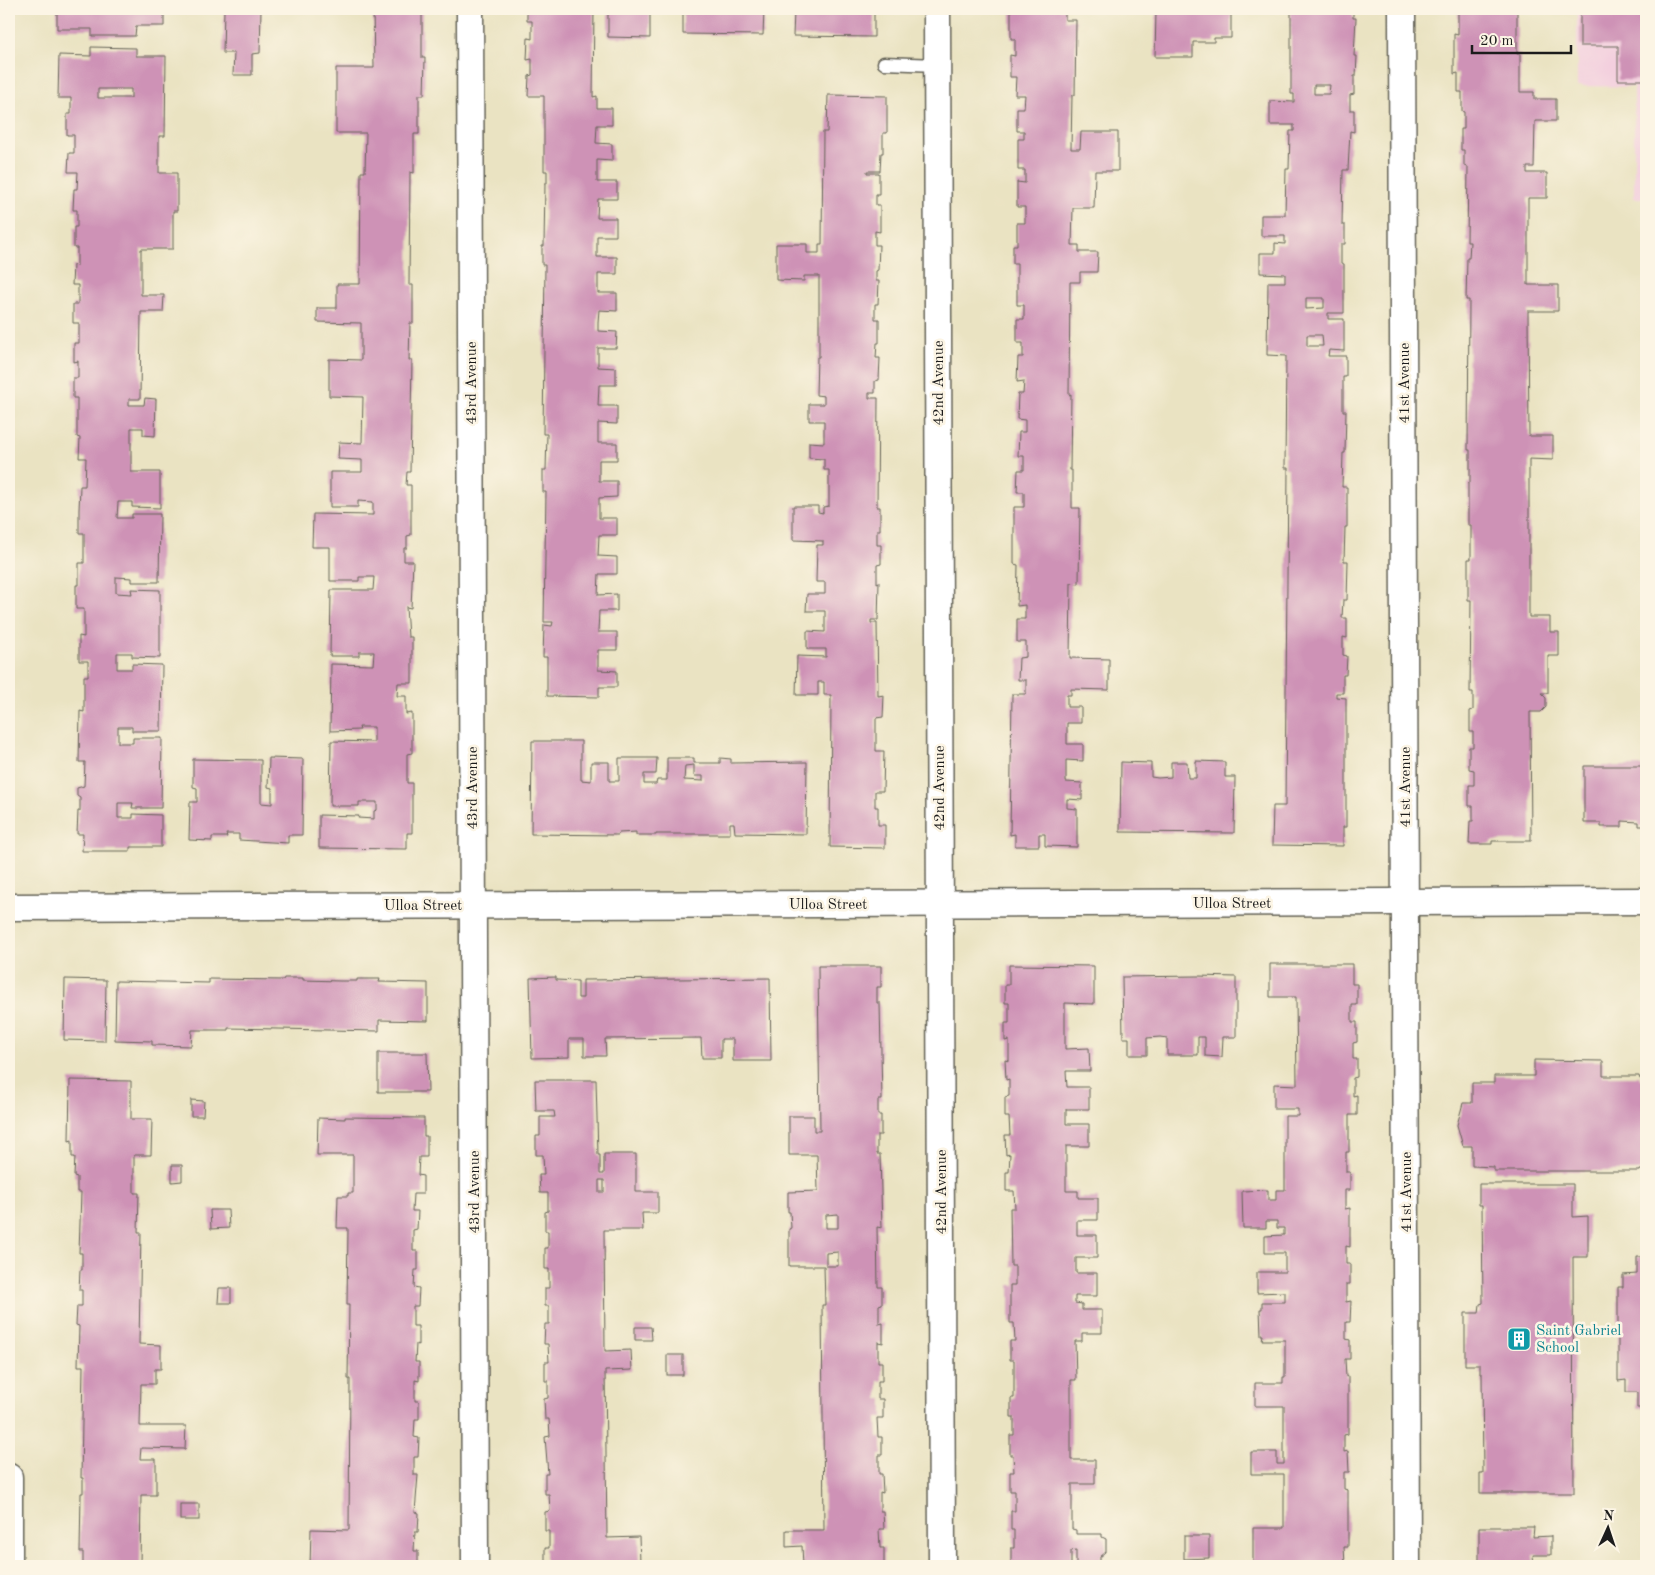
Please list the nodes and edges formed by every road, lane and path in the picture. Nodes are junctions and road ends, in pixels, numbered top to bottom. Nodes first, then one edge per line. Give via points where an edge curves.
1 (470, 9) edge
2 (936, 9) edge
3 (1402, 9) edge
4 (884, 63) dead end
5 (937, 65) junction
6 (1405, 902) junction
7 (1646, 902) edge
8 (940, 904) junction
9 (473, 905) junction
10 (9, 907) edge
11 (9, 1477) edge
12 (9, 1566) edge
13 (475, 1566) edge
14 (942, 1566) edge
15 (1407, 1566) edge

1 - 9 street, 43rd Avenue
2 - 5 street, 42nd Avenue
3 - 6 street, 41st Avenue
4 - 5 lane
5 - 8 street, 42nd Avenue
6 - 7 street, Ulloa Street
6 - 8 street, Ulloa Street
6 - 15 street, 41st Avenue
8 - 9 street, Ulloa Street
8 - 14 street, 42nd Avenue
9 - 10 street, Ulloa Street
9 - 13 street, 43rd Avenue
11 - 12 street

